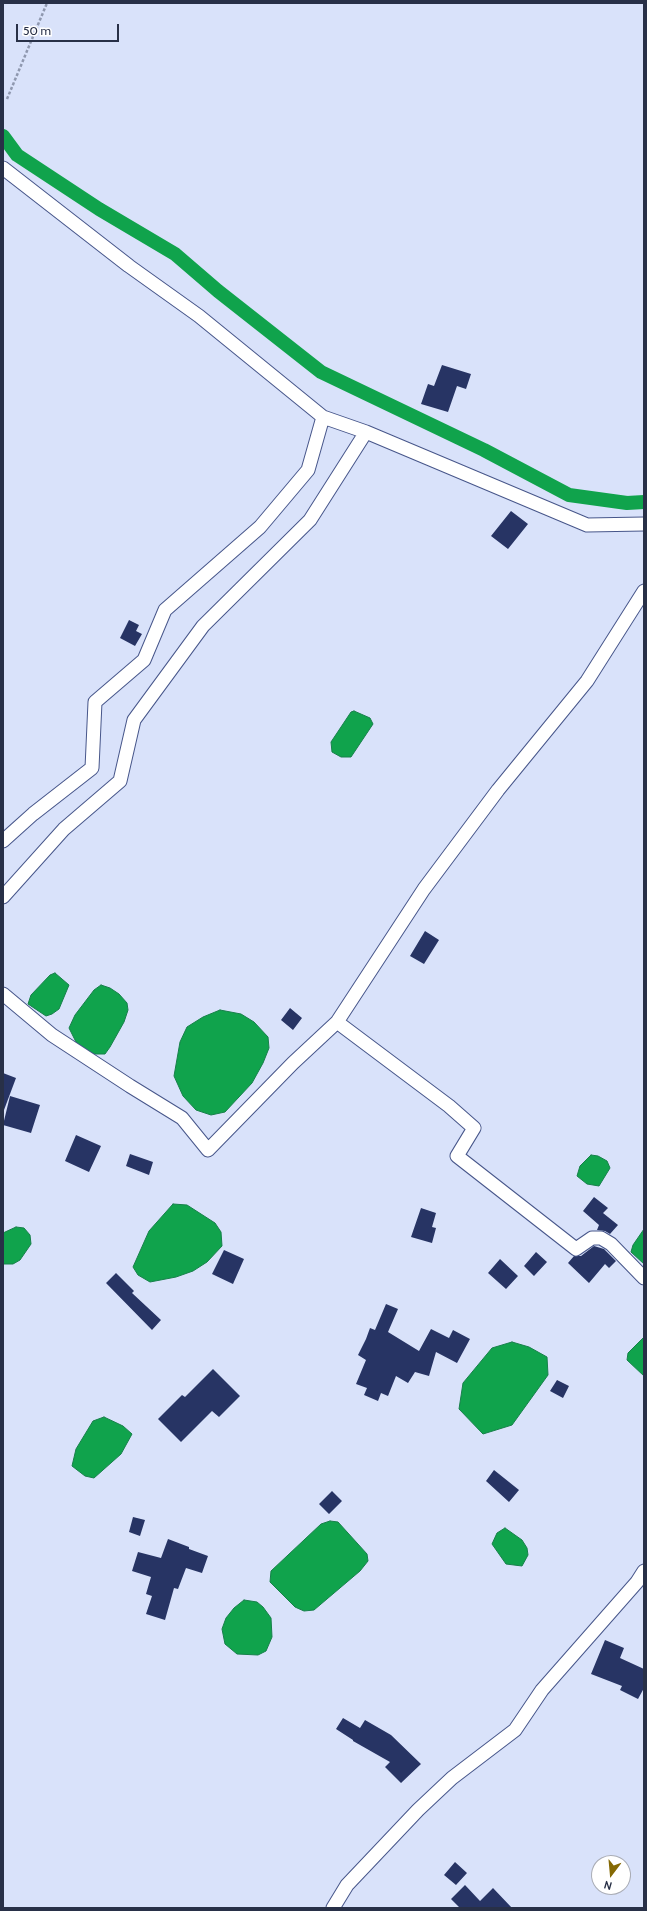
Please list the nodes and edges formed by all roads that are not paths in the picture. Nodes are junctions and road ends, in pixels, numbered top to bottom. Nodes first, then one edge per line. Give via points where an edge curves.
1 (3, 168) edge
2 (322, 417) junction
3 (366, 432) junction
4 (644, 524) edge
5 (644, 591) edge
6 (3, 840) edge
7 (3, 897) edge
8 (3, 994) edge
9 (337, 1022) junction
10 (644, 1278) edge
11 (644, 1571) edge
12 (333, 1908) edge

1 - 2 street via 198,316
2 - 3 street
2 - 6 street via 308,470 260,527 165,610 144,660 95,702 92,768
3 - 4 street via 587,525
3 - 7 street via 310,520 203,626 134,720 120,781 64,829
5 - 9 street via 587,681 498,790 424,889
8 - 9 street via 52,1035 182,1118 208,1150
9 - 10 street via 450,1106 474,1128 457,1156 576,1250 592,1238 601,1238
11 - 12 street via 542,1690 515,1730 452,1778 418,1810 347,1885

